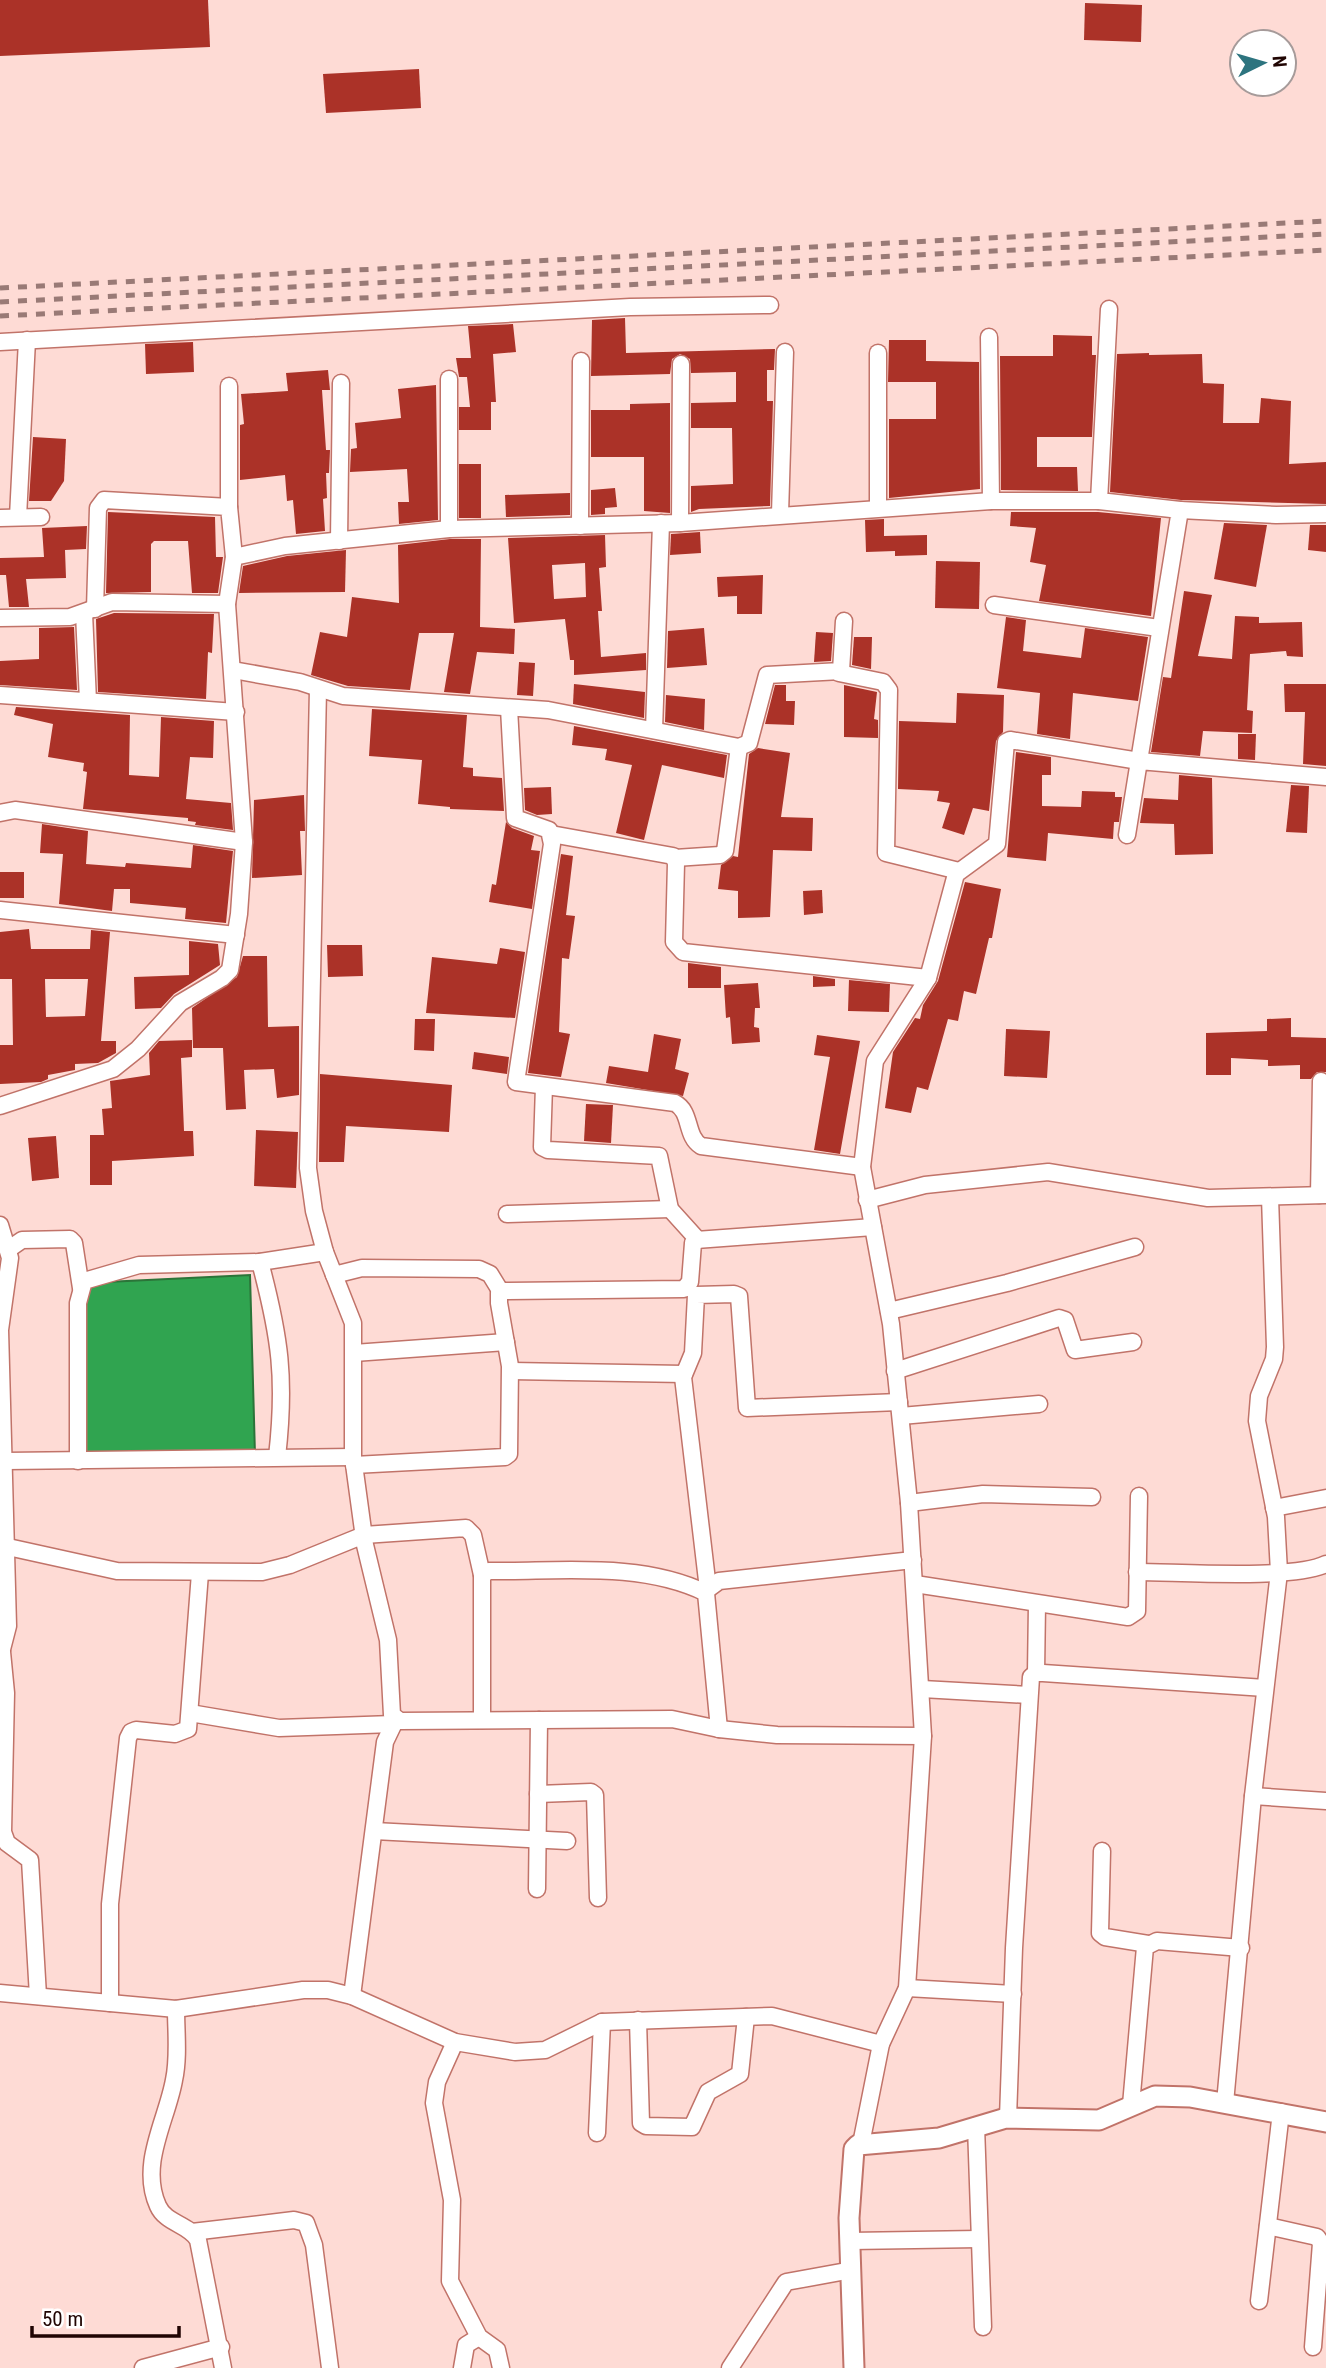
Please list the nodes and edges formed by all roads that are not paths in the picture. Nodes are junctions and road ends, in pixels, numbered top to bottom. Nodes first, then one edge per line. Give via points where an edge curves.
1 (770, 305) dead end
2 (1109, 309) dead end
3 (989, 337) dead end
4 (27, 341) junction
5 (0, 342) edge
6 (785, 352) dead end
7 (878, 353) dead end
8 (581, 361) dead end
9 (681, 364) dead end
10 (449, 379) dead end
11 (341, 383) dead end
12 (229, 386) dead end
13 (991, 501) junction
14 (1100, 501) junction
15 (878, 507) junction
16 (229, 508) junction
17 (1180, 510) junction
18 (780, 514) junction
19 (1326, 514) edge
20 (18, 517) junction
21 (41, 517) dead end
22 (0, 518) edge
23 (661, 523) junction
24 (680, 523) junction
25 (580, 526) junction
26 (449, 528) junction
27 (339, 541) junction
28 (234, 557) junction
29 (228, 604) junction
30 (994, 605) dead end
31 (89, 611) junction
32 (0, 618) edge
33 (844, 621) dead end
34 (1159, 628) junction
35 (233, 670) junction
36 (839, 673) junction
37 (318, 689) junction
38 (0, 695) edge
39 (88, 701) junction
40 (509, 708) junction
41 (236, 712) junction
42 (654, 730) junction
43 (739, 747) junction
44 (1139, 761) junction
45 (1326, 777) edge
46 (0, 813) edge
47 (551, 834) junction
48 (1127, 835) dead end
49 (244, 842) junction
50 (675, 858) junction
51 (959, 871) junction
52 (0, 910) edge
53 (236, 935) junction
54 (928, 978) junction
55 (1321, 1081) dead end
56 (544, 1086) junction
57 (0, 1106) edge
58 (862, 1167) junction
59 (1322, 1195) edge
60 (1270, 1197) junction
61 (867, 1200) junction
62 (670, 1209) junction
63 (507, 1214) dead end
64 (0, 1225) edge
65 (873, 1227) junction
66 (698, 1240) junction
67 (1135, 1247) dead end
68 (9, 1249) junction
69 (325, 1252) junction
70 (260, 1262) junction
71 (334, 1275) junction
72 (81, 1288) junction
73 (501, 1292) junction
74 (889, 1311) junction
75 (0, 1330) edge
76 (506, 1342) junction
77 (1133, 1342) dead end
78 (354, 1353) junction
79 (511, 1371) junction
80 (895, 1371) junction
81 (684, 1374) junction
82 (1039, 1404) dead end
83 (900, 1409) junction
84 (277, 1457) junction
85 (6, 1461) junction
86 (78, 1461) junction
87 (354, 1461) junction
88 (1139, 1496) dead end
89 (1092, 1497) dead end
90 (1326, 1498) edge
91 (909, 1503) junction
92 (1274, 1508) junction
93 (363, 1535) junction
94 (8, 1547) junction
95 (913, 1560) junction
96 (1326, 1564) edge
97 (1138, 1572) junction
98 (1279, 1572) junction
99 (200, 1573) junction
100 (482, 1575) junction
101 (915, 1584) junction
102 (706, 1590) junction
103 (1037, 1604) junction
104 (1, 1655) edge
105 (1036, 1672) junction
106 (1265, 1688) junction
107 (922, 1689) junction
108 (1029, 1695) junction
109 (190, 1713) junction
110 (482, 1720) junction
111 (540, 1720) junction
112 (395, 1722) junction
113 (719, 1729) junction
114 (923, 1735) junction
115 (538, 1794) junction
116 (1253, 1796) junction
117 (1326, 1801) edge
118 (374, 1831) junction
119 (537, 1840) junction
120 (567, 1841) dead end
121 (1102, 1851) dead end
122 (537, 1889) dead end
123 (598, 1898) dead end
124 (1148, 1944) junction
125 (1241, 1948) junction
126 (906, 1988) junction
127 (0, 1993) edge
128 (1013, 1994) junction
129 (38, 1996) junction
130 (352, 1996) junction
131 (110, 2003) junction
132 (176, 2009) junction
133 (746, 2017) junction
134 (638, 2020) junction
135 (603, 2022) junction
136 (455, 2042) junction
137 (881, 2044) junction
138 (1225, 2103) junction
139 (1131, 2105) junction
140 (1281, 2112) junction
141 (1008, 2118) junction
142 (1326, 2122) edge
143 (976, 2126) junction
144 (597, 2133) dead end
145 (861, 2144) junction
146 (1268, 2226) junction
147 (192, 2232) junction
148 (979, 2239) junction
149 (850, 2241) junction
150 (852, 2270) junction
151 (1259, 2301) dead end
152 (983, 2327) dead end
153 (479, 2337) junction
154 (221, 2347) junction
155 (1313, 2347) dead end
156 (143, 2368) edge
157 (223, 2368) edge
158 (330, 2368) edge
159 (462, 2368) edge
160 (501, 2368) edge
161 (730, 2368) edge
162 (854, 2368) edge

1 - 4 street via 630,307
2 - 14 street
3 - 13 street
4 - 5 street
4 - 20 street
6 - 18 street
7 - 15 street
8 - 25 street
9 - 24 street
10 - 26 street
11 - 27 street
12 - 16 street
13 - 14 street
13 - 15 street
14 - 17 street
15 - 18 street
16 - 28 street
16 - 31 street via 114,499 100,503
17 - 19 street
17 - 34 street
18 - 24 street
20 - 21 street
20 - 22 street
23 - 24 street
23 - 25 street
23 - 42 street
25 - 26 street
26 - 27 street
27 - 28 street
28 - 29 street
29 - 31 street via 112,602
29 - 35 street
30 - 34 street
31 - 32 street via 62,617
31 - 39 street
33 - 36 street
34 - 44 street
35 - 37 street
35 - 41 street
36 - 43 street via 767,675 749,743
36 - 51 street via 883,682 889,690 886,853
37 - 40 street via 344,696
37 - 69 street via 308,1168
38 - 39 street
39 - 41 street
40 - 42 street via 559,712
40 - 47 street via 515,818
41 - 49 street
42 - 43 street
43 - 50 street via 725,851
44 - 45 street
44 - 48 street
44 - 51 street via 1007,741 997,844
46 - 49 street via 15,810
47 - 50 street
47 - 56 street via 515,1075 516,1082
49 - 53 street
50 - 54 street via 674,942 678,950
51 - 54 street
52 - 53 street
53 - 57 street via 228,974 180,1003 113,1069
54 - 58 street via 874,1061
55 - 59 street
56 - 58 street via 675,1103 684,1109 701,1146
56 - 62 street via 542,1147 659,1156
58 - 61 street
59 - 60 street
60 - 61 street via 1209,1198 1048,1172 925,1185
60 - 92 street via 1274,1353 1259,1396 1257,1421
61 - 65 street
62 - 63 street
62 - 66 street
64 - 68 street
65 - 66 street
65 - 74 street
66 - 73 street via 693,1243 690,1282 684,1289
67 - 74 street
68 - 72 street via 22,1240 70,1239
68 - 75 street
69 - 70 street
69 - 71 street
70 - 72 street via 139,1265 84,1281
70 - 84 street via 277,1325 282,1369
71 - 73 street via 362,1268 479,1269 490,1274
71 - 78 street via 353,1323
72 - 86 street
73 - 76 street
74 - 80 street
75 - 85 street
76 - 78 street
76 - 79 street
77 - 80 street via 1074,1350 1065,1320 1059,1318
78 - 87 street
79 - 81 street
79 - 87 street via 511,1450 505,1457
80 - 83 street
81 - 83 street via 693,1348 696,1295 734,1294 741,1302 747,1408
81 - 102 street
82 - 83 street
83 - 91 street
84 - 86 street
84 - 87 street
85 - 86 street
85 - 94 street
87 - 93 street
88 - 97 street
89 - 91 street via 983,1494
90 - 92 street
91 - 95 street
92 - 98 street
93 - 99 street via 270,1571
93 - 100 street via 470,1529
93 - 112 street via 388,1640
94 - 99 street via 117,1571
94 - 104 street via 8,1626
95 - 101 street
95 - 102 street via 724,1580
96 - 98 street
97 - 98 street
97 - 103 street via 1137,1611 1128,1617
98 - 106 street
99 - 109 street
100 - 102 street via 489,1571 615,1572 656,1576
100 - 110 street
101 - 103 street
101 - 107 street
102 - 113 street
103 - 105 street
104 - 129 street via 6,1693 3,1832 7,1843 30,1860
105 - 106 street
105 - 108 street
106 - 116 street
107 - 108 street
107 - 114 street
108 - 128 street
109 - 112 street via 279,1728
109 - 131 street via 186,1732 136,1730 128,1738 110,1905
110 - 111 street
110 - 112 street
111 - 113 street via 681,1719
111 - 115 street
112 - 118 street via 385,1742
113 - 114 street via 777,1735
114 - 126 street
115 - 119 street
115 - 123 street via 595,1795
116 - 117 street
116 - 125 street
118 - 119 street
118 - 130 street
119 - 120 street
119 - 122 street
121 - 124 street via 1100,1933
124 - 125 street
124 - 139 street via 1142,1959
125 - 138 street
126 - 128 street
126 - 137 street
127 - 129 street
128 - 141 street
129 - 131 street
130 - 132 street via 303,1990
130 - 136 street
131 - 132 street
132 - 147 street via 175,2076 152,2156 152,2171 159,2207 166,2218
133 - 134 street
133 - 134 street via 740,2074 708,2092 692,2127 641,2123
133 - 137 street via 772,2016
134 - 135 street
135 - 136 street via 545,2050 515,2052
135 - 144 street
136 - 153 street via 437,2082 434,2103 452,2200 450,2284
137 - 145 street
138 - 139 street via 1166,2095
138 - 140 street
139 - 141 street via 1099,2120
140 - 142 street
140 - 146 street
141 - 143 street
143 - 145 street via 939,2138
143 - 148 street
145 - 149 street via 855,2149
146 - 151 street
146 - 155 street via 1317,2237 1321,2242
147 - 154 street via 198,2240
147 - 158 street via 294,2220 306,2223 314,2245
148 - 149 street
148 - 152 street
149 - 150 street
150 - 161 street via 786,2282
150 - 162 street
153 - 159 street via 467,2344
153 - 160 street via 497,2350
154 - 156 street
154 - 157 street

